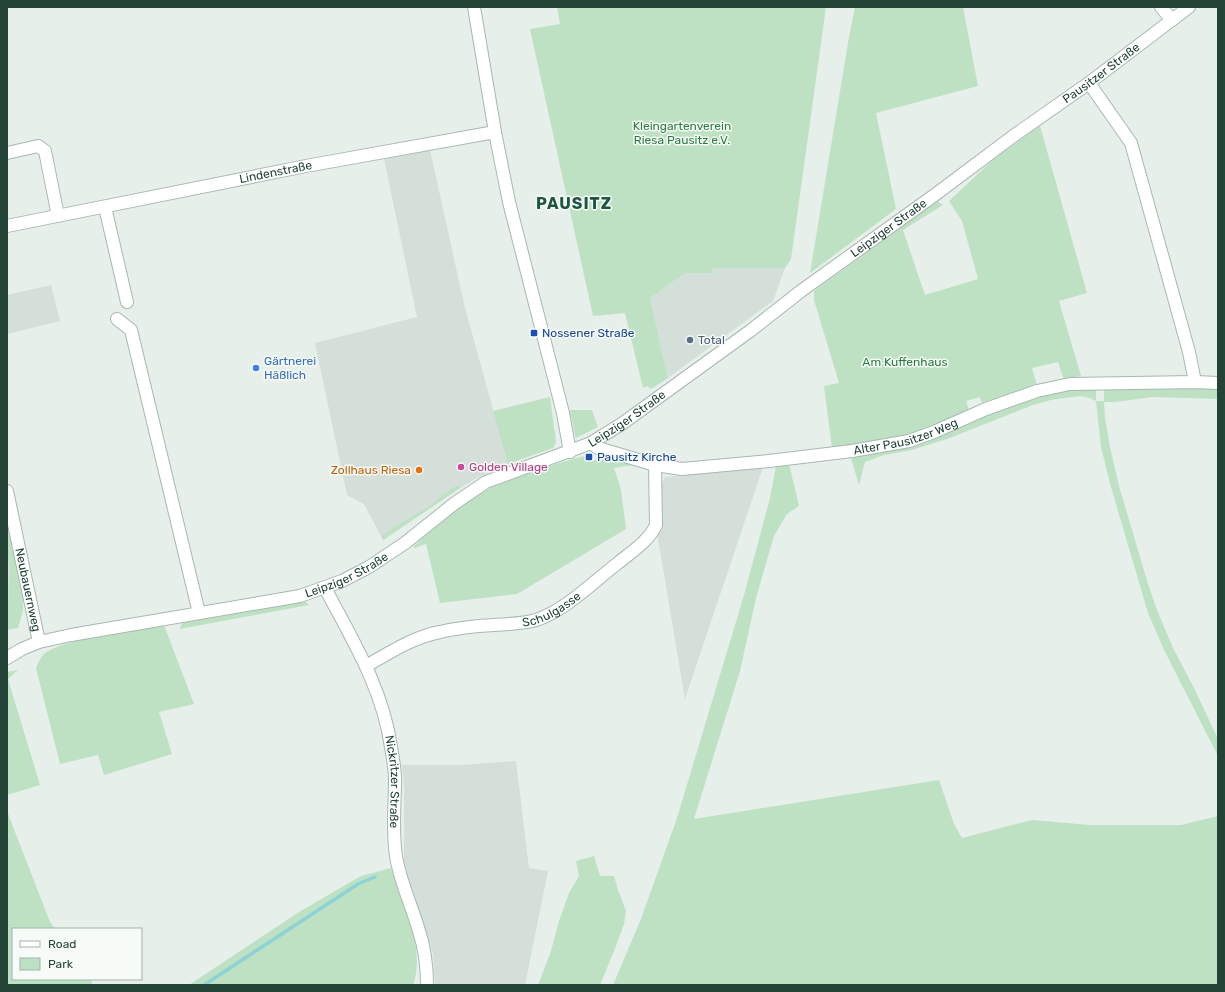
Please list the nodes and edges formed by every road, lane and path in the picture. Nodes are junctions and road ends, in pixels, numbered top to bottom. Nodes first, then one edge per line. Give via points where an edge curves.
1 (474, 7) edge
2 (1161, 7) edge
3 (1189, 7) edge
4 (1172, 20) junction
5 (1089, 83) junction
6 (495, 132) junction
7 (1012, 137) joint
8 (7, 153) edge
9 (105, 207) junction
10 (58, 216) junction
11 (7, 226) edge
12 (127, 302) dead end
13 (117, 320) dead end
14 (1195, 382) junction
15 (1218, 383) edge
16 (591, 443) junction
17 (570, 452) junction
18 (655, 465) junction
19 (7, 491) edge
20 (325, 588) junction
21 (200, 614) junction
22 (39, 642) junction
23 (7, 658) edge
24 (366, 666) junction
25 (427, 985) edge

1 - 6 street
2 - 4 street
3 - 4 street, Pausitzer Straße
4 - 5 street, Pausitzer Straße
5 - 7 street, Pausitzer Straße
5 - 14 street via 1131,143
6 - 9 street, Lindenstraße
6 - 17 street via 509,202 562,407
7 - 16 street, Leipziger Straße via 750,331 623,423
8 - 10 street via 38,146 45,151
9 - 10 street, Lindenstraße
9 - 12 street
10 - 11 street, Lindenstraße
13 - 21 street via 131,330
14 - 15 street, Alter Pausitzer Weg
14 - 18 street, Alter Pausitzer Weg via 1070,384 986,409 909,441 884,446 682,469
16 - 17 street, Leipziger Straße
16 - 18 street, Alter Pausitzer Weg via 598,448
17 - 20 street, Leipziger Straße via 486,482 358,574
18 - 24 street, Schulgasse via 656,525 652,534 606,574 563,606 536,620 523,623 439,632 417,639
19 - 22 street, Neubauernweg
20 - 21 street, Leipziger Straße via 286,599
20 - 24 street, Nickritzer Straße
21 - 22 street, Leipziger Straße
22 - 23 street, Leipziger Straße
24 - 25 street, Nickritzer Straße via 388,726 395,780 396,856 405,891 420,931 426,961

